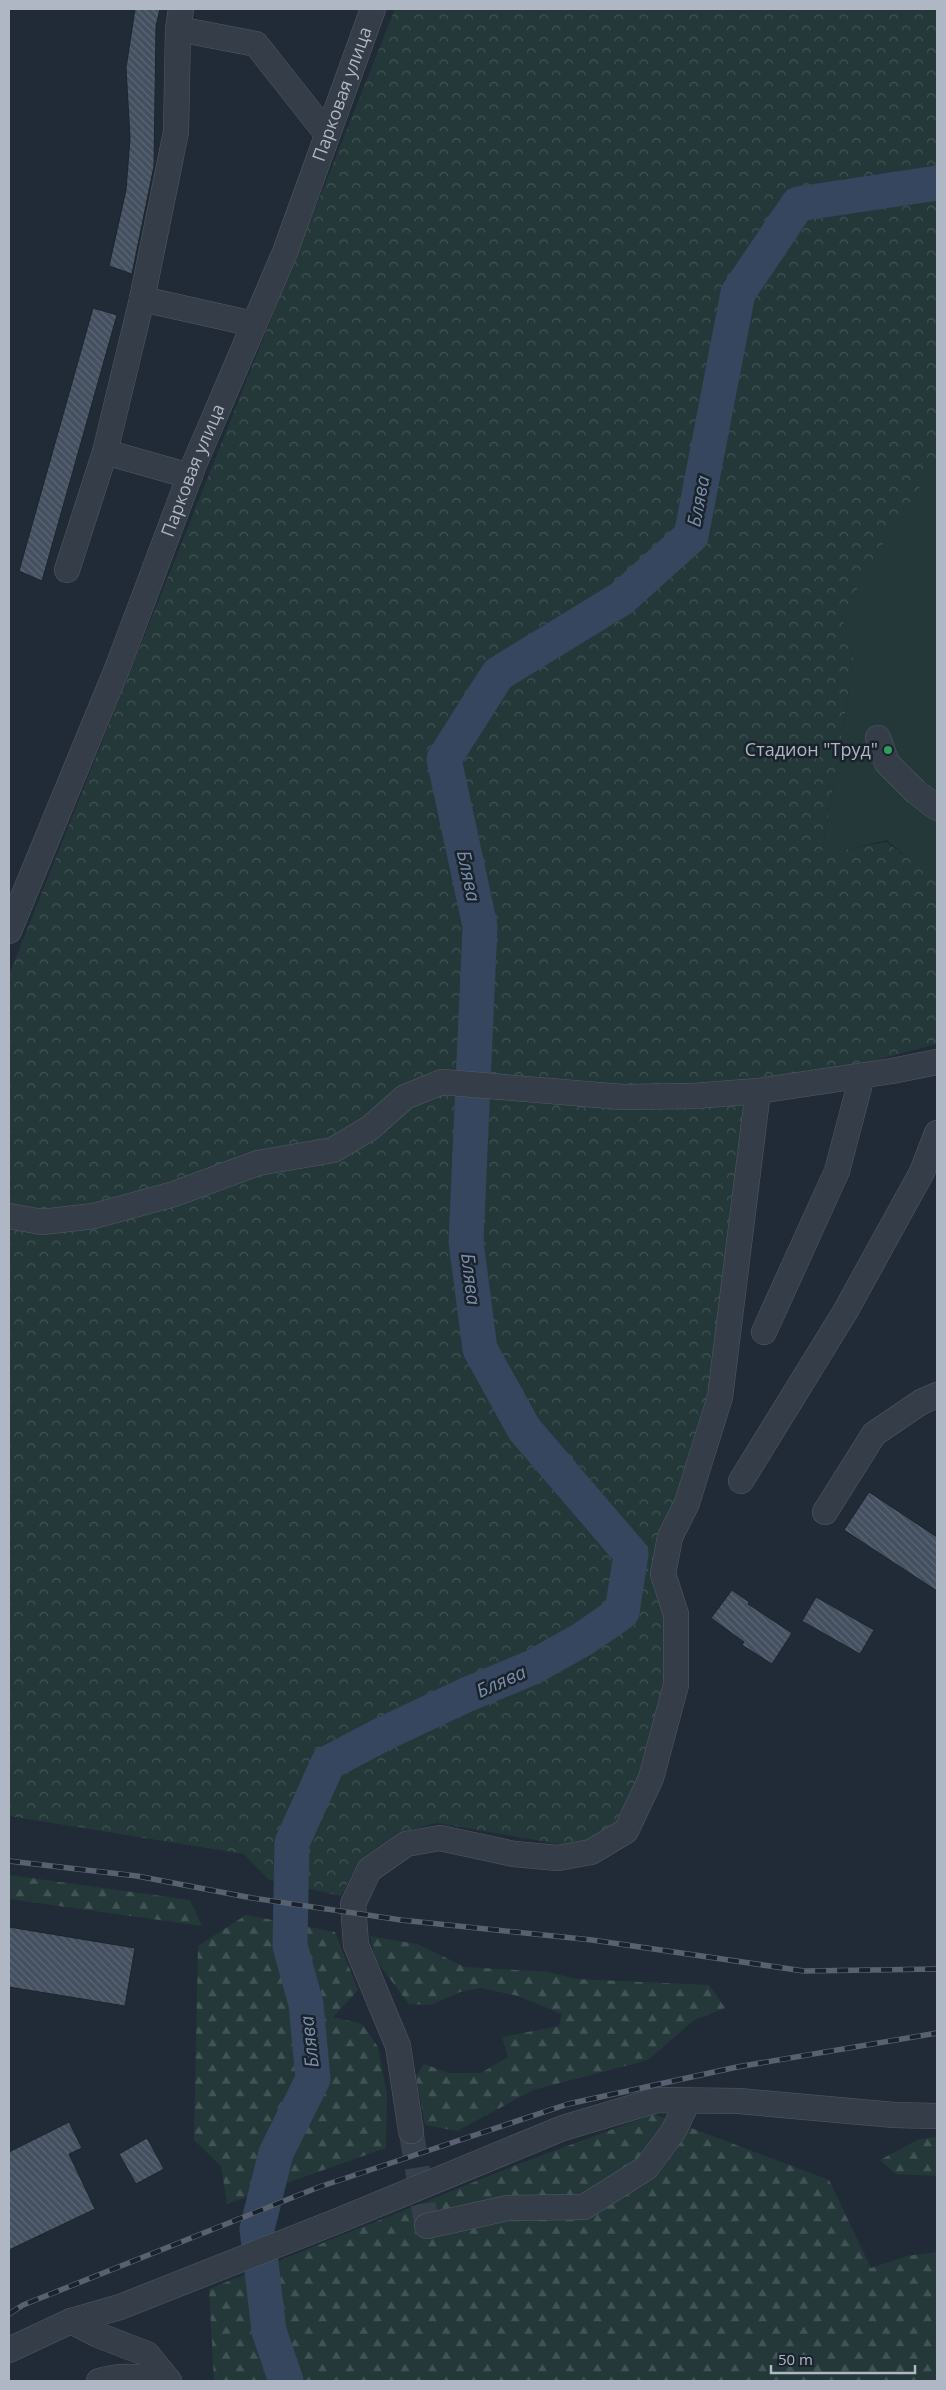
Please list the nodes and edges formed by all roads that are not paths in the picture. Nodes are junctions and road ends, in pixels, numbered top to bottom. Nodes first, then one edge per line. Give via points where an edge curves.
1 (372, 9) edge
2 (179, 19) edge
3 (327, 134) junction
4 (142, 299) junction
5 (254, 324) junction
6 (105, 452) junction
7 (190, 476) junction
8 (66, 570) dead end
9 (878, 738) dead end
10 (937, 808) edge
11 (9, 931) edge
12 (937, 1062) edge
13 (862, 1076) junction
14 (758, 1091) junction
15 (937, 1133) edge
16 (9, 1216) edge
17 (764, 1332) dead end
18 (937, 1395) edge
19 (741, 1481) dead end
20 (825, 1512) dead end
21 (688, 2101) junction
22 (937, 2116) edge
23 (411, 2131) tunnel mouth
24 (427, 2226) dead end
25 (71, 2321) junction
26 (9, 2350) edge
27 (99, 2381) edge
28 (153, 2381) edge
29 (169, 2381) edge

1 - 3 street, Парковая улица
2 - 3 street via 256,44
2 - 4 street via 176,132
3 - 5 street, Парковая улица via 285,252
4 - 5 street
4 - 6 street
5 - 7 street, Парковая улица
6 - 7 street
6 - 8 street
7 - 11 street, Парковая улица via 117,669
9 - 10 street via 887,763
12 - 13 street
13 - 14 street
13 - 17 street via 837,1171
14 - 16 street via 622,1097 442,1082 405,1097 370,1128 333,1150 258,1163 174,1194 94,1216 42,1222
14 - 23 street via 720,1397 687,1503 670,1537 662,1574 676,1614 676,1685 651,1778 626,1831 591,1852 558,1858 514,1854 440,1838 406,1844 369,1870 353,1904 356,1946 398,2046
15 - 19 street via 922,1172 845,1312
18 - 20 street via 874,1434
21 - 22 street via 739,2101
21 - 24 street via 673,2132 646,2168 584,2207 508,2208
21 - 25 street via 657,2100 564,2128 120,2307
25 - 26 street
25 - 29 street via 147,2354
27 - 28 street via 141,2377

